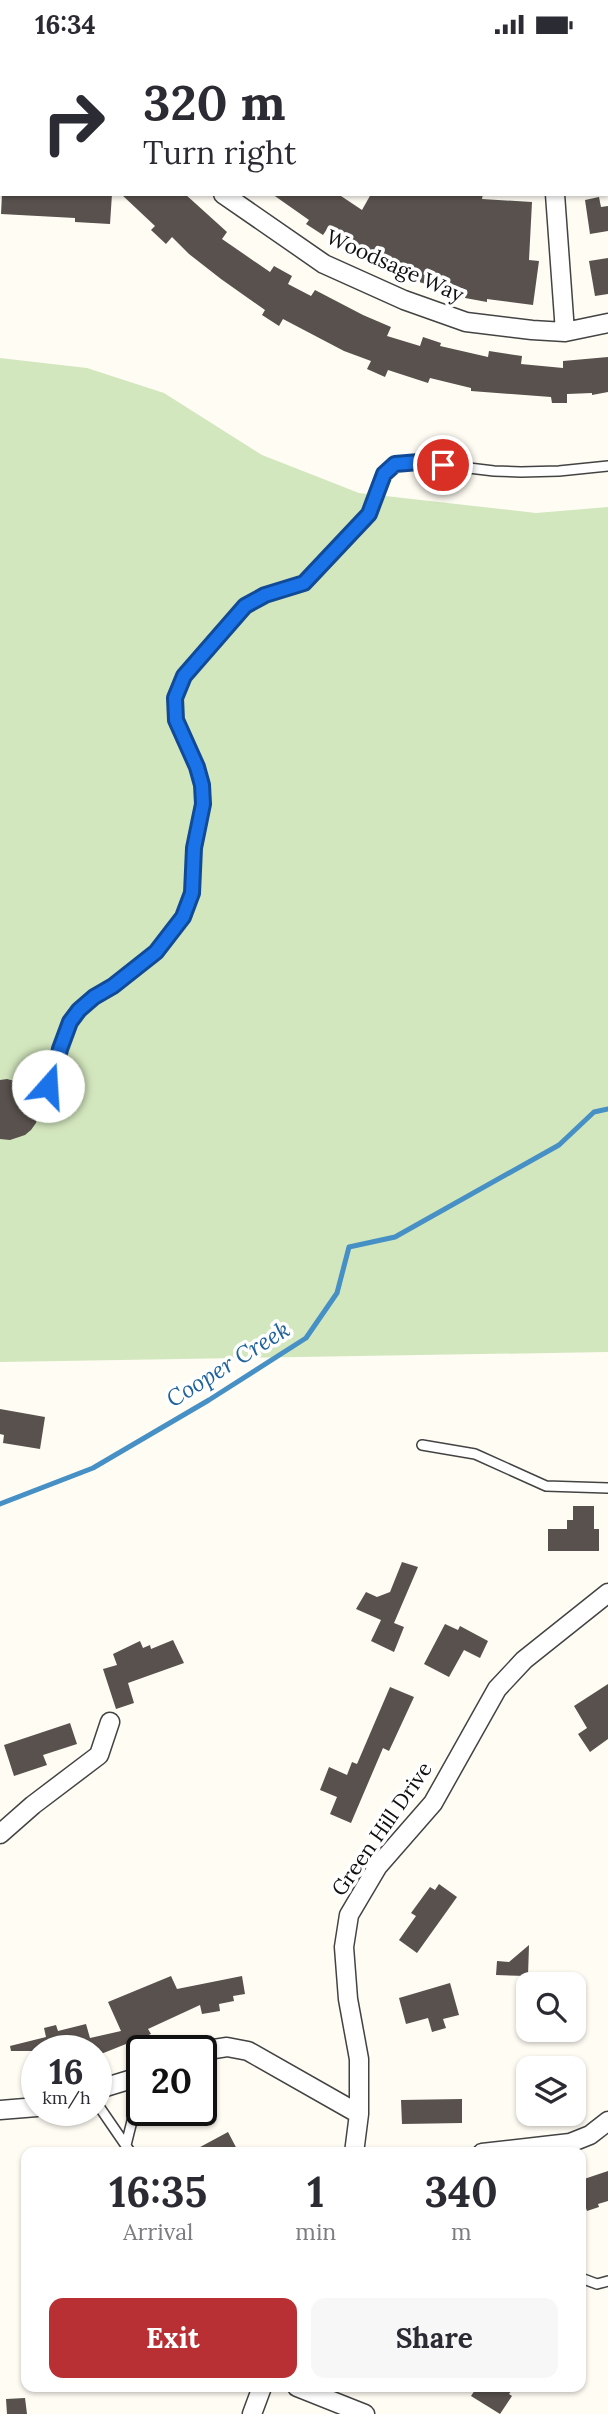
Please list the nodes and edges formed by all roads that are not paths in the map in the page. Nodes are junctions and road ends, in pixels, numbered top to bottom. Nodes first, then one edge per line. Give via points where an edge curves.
1 (226, 196) edge
2 (555, 196) edge
3 (608, 323) edge
4 (565, 332) junction
5 (608, 467) edge
6 (48, 1086) dead end
7 (422, 1445) dead end
8 (608, 1488) edge
9 (608, 1593) edge
10 (110, 1722) dead end
11 (0, 1834) edge
12 (217, 2048) edge
13 (21, 2108) edge
14 (0, 2110) edge
15 (359, 2114) junction
16 (608, 2121) edge
17 (112, 2126) edge
18 (133, 2126) edge
19 (127, 2147) edge
20 (128, 2147) edge
21 (355, 2147) edge
22 (555, 2147) edge
23 (586, 2280) edge
24 (608, 2281) edge
25 (260, 2392) edge
26 (310, 2392) edge
27 (252, 2414) edge
28 (365, 2414) edge

1 - 4 street, Woodsage Way via 324,264 404,300 466,322
2 - 4 street
3 - 4 street, Woodsage Way
5 - 6 lane via 521,472 419,462 395,464 384,474 369,514 304,583 265,595 230,620 184,676 175,698 176,720 197,767 202,795 192,893 183,917 156,952 79,1010 64,1035
7 - 8 lane via 475,1454 546,1486
9 - 15 street, Green Hill Drive via 524,1660 497,1689 433,1803 378,1866 349,1915 344,1947 359,2059
10 - 11 street via 99,1755
12 - 15 street via 248,2051
13 - 14 street
15 - 21 street, Green Hill Drive
16 - 22 street via 590,2135
17 - 19 lane
18 - 20 lane
23 - 24 lane via 597,2284
25 - 27 street
26 - 28 street

